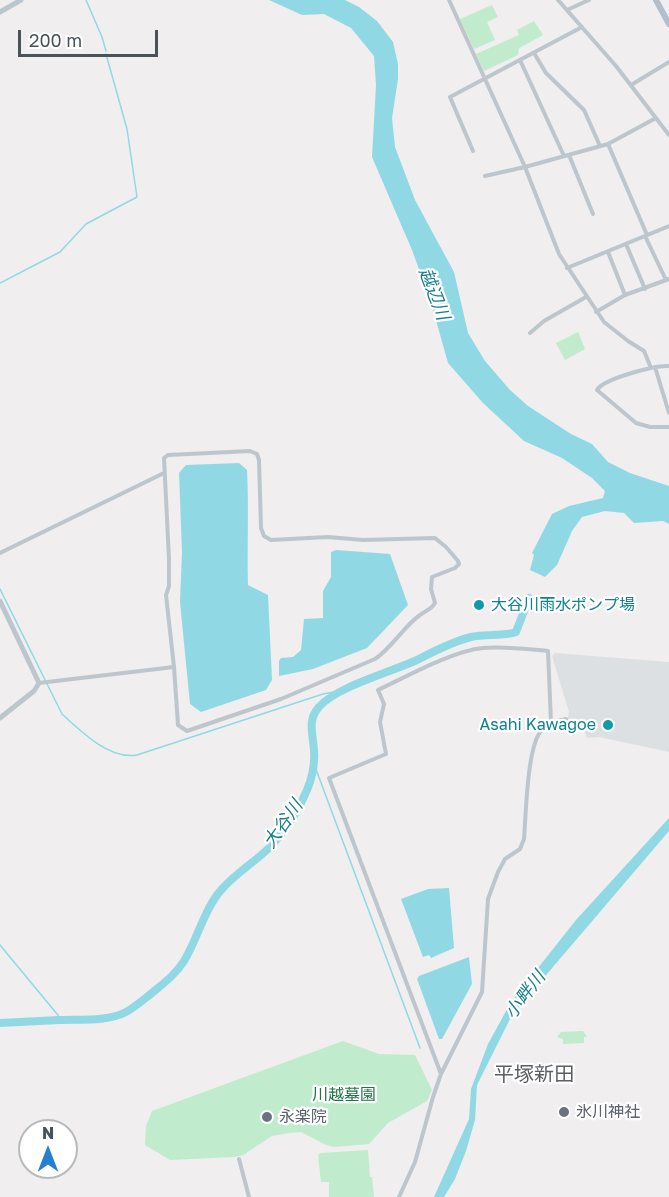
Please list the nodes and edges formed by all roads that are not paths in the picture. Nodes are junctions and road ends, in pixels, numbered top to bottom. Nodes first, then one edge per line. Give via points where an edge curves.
1 (21, 0) edge
2 (449, 0) edge
3 (558, 0) edge
4 (589, 0) edge
5 (656, 0) edge
6 (567, 10) junction
7 (0, 12) edge
8 (669, 24) edge
9 (582, 27) junction
10 (534, 53) junction
11 (520, 60) junction
12 (669, 62) edge
13 (485, 79) junction
14 (631, 85) junction
15 (656, 118) junction
16 (669, 135) edge
17 (608, 144) junction
18 (600, 146) junction
19 (473, 151) dead end
20 (567, 156) junction
21 (525, 167) junction
22 (485, 176) dead end
23 (592, 214) dead end
24 (669, 226) edge
25 (646, 236) junction
26 (626, 244) junction
27 (608, 252) junction
28 (567, 268) junction
29 (668, 280) edge
30 (645, 289) junction
31 (625, 295) junction
32 (586, 297) junction
33 (596, 312) junction
34 (530, 333) dead end
35 (669, 366) edge
36 (653, 367) junction
37 (669, 413) edge
38 (669, 427) edge
39 (164, 473) junction
40 (0, 553) edge
41 (0, 601) edge
42 (174, 667) junction
43 (39, 683) junction
44 (0, 718) edge
45 (566, 719) dead end
46 (551, 723) junction
47 (441, 1074) junction
48 (239, 1159) dead end
49 (249, 1197) edge
50 (399, 1197) edge

1 - 7 main road
2 - 13 street
3 - 6 street
4 - 6 street
5 - 8 main road
6 - 9 street
9 - 10 street
9 - 14 street
10 - 11 street
10 - 18 street via 546,74 584,110
11 - 13 street
11 - 20 street
12 - 14 street
13 - 19 street via 450,97
13 - 21 street
14 - 15 street
15 - 16 street
15 - 17 street
17 - 18 street
17 - 25 street
18 - 20 street
20 - 21 street
20 - 23 street
21 - 22 street
21 - 28 street
24 - 25 street
25 - 26 street
25 - 29 street
26 - 27 street
26 - 30 street
27 - 28 street
27 - 31 street
28 - 32 street
29 - 30 street
30 - 31 street
31 - 33 street
32 - 33 street
32 - 34 street
33 - 36 street via 644,351
35 - 36 street
36 - 37 street
36 - 38 street via 611,380 597,390 636,423
39 - 40 street
39 - 42 street via 169,559 166,595
39 - 42 street via 164,458 168,455 250,451 259,460 261,528 267,538 435,538 459,564 432,577 435,603 412,621 383,654 281,699 187,731 178,725
41 - 43 street
42 - 43 street
43 - 44 street
45 - 46 street
46 - 47 street via 539,732 532,748 524,839 520,849 505,859 488,899 482,992
46 - 47 street via 548,651 509,647 465,652 378,690 384,704 380,722 386,754 329,778
47 - 50 street via 415,1162
48 - 49 street

